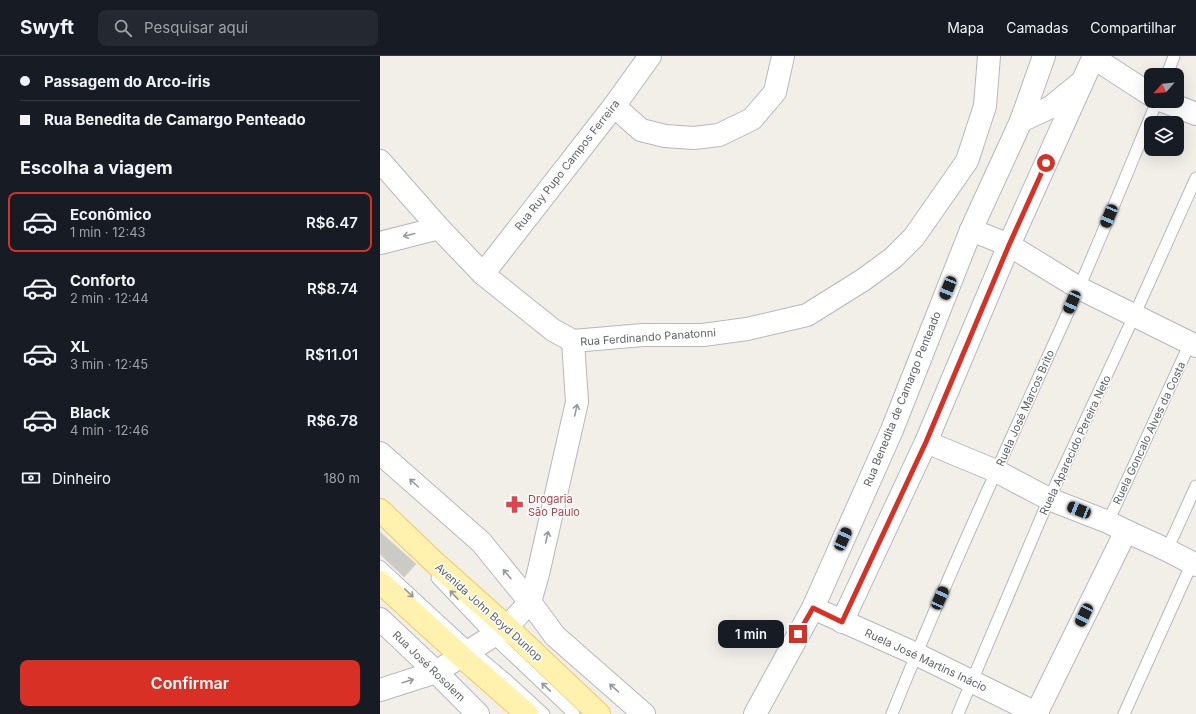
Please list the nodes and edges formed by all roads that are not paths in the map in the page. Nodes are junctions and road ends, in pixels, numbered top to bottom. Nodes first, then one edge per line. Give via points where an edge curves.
1 (650, 56) edge
2 (783, 56) edge
3 (989, 56) edge
4 (1044, 56) edge
5 (1174, 56) edge
6 (1094, 57) edge
7 (1170, 68) edge
8 (1083, 81) junction
9 (1144, 90) edge
10 (614, 106) junction
11 (1154, 108) edge
12 (1181, 108) edge
13 (1196, 114) edge
14 (1021, 121) junction
15 (380, 160) edge
16 (1196, 178) edge
17 (439, 228) junction
18 (971, 230) junction
19 (380, 243) edge
20 (1009, 245) junction
21 (483, 274) junction
22 (1078, 288) junction
23 (1134, 316) junction
24 (573, 342) junction
25 (1193, 344) edge
26 (926, 442) junction
27 (380, 452) edge
28 (996, 471) junction
29 (1196, 486) edge
30 (1049, 499) junction
31 (380, 510) edge
32 (380, 522) edge
33 (1117, 527) junction
34 (1167, 550) junction
35 (1194, 564) edge
36 (380, 566) edge
37 (380, 582) edge
38 (530, 602) junction
39 (813, 608) junction
40 (380, 619) edge
41 (842, 622) junction
42 (500, 632) junction
43 (466, 653) junction
44 (916, 654) junction
45 (436, 672) junction
46 (972, 681) junction
47 (380, 690) edge
48 (478, 714) edge
49 (527, 714) edge
50 (544, 714) edge
51 (574, 714) edge
52 (599, 714) edge
53 (644, 714) edge
54 (755, 714) edge
55 (892, 714) edge
56 (958, 714) edge
57 (1037, 714) edge
58 (1124, 714) edge

1 - 10 street, Rua Ruy Pupo Campos Ferreira
2 - 10 street via 775,92 752,119 718,135 694,138 665,136 641,130
3 - 24 street, Rua Ferdinando Panatonni via 986,106 967,161 914,237 893,258 863,280 807,315 747,329 703,335 643,335
4 - 14 street, Rua Benedita de Camargo Penteado
5 - 7 lane
6 - 8 street
6 - 9 street
8 - 14 street via 1051,107
8 - 20 street
10 - 21 street, Rua Ruy Pupo Campos Ferreira
11 - 22 lane, Ruela José Marcos Brito
12 - 13 street
14 - 18 street, Rua Benedita de Camargo Penteado
15 - 17 street, Rua Ferdinando Panatonni
16 - 23 lane, Ruela Aparecido Pereira Neto
17 -> 19 street
17 - 21 street, Rua Ferdinando Panatonni
18 - 20 street
18 - 39 street, Rua Benedita de Camargo Penteado via 892,430
20 - 22 street
20 - 26 street
21 - 24 street, Rua Ferdinando Panatonni via 553,330
22 - 23 street
22 - 28 lane, Ruela José Marcos Brito
23 - 25 street
23 - 30 lane, Ruela Aparecido Pereira Neto
38 -> 24 street via 578,402
25 - 33 lane, Ruela Goncalo Alves da Costa
26 - 28 street
26 - 41 street
38 -> 27 street via 481,542
28 - 30 street
28 - 44 lane, Ruela José Marcos Brito
29 - 34 lane
30 - 33 street
30 - 46 lane, Ruela Aparecido Pereira Neto
31 - 42 main road, Avenida John Boyd Dunlop via 433,561
42 -> 32 lane
33 - 34 street
33 - 57 street
34 - 35 street
35 - 58 lane
36 -> 43 lane
37 - 43 main road
38 - 42 street
53 -> 38 street via 555,636
39 - 41 street, Ruela José Martins Inácio
39 - 54 street, Rua Benedita de Camargo Penteado
40 - 45 street, Rua José Rosolem
41 - 44 street, Ruela José Martins Inácio
42 - 43 street
51 -> 42 lane
42 - 52 main road, Avenida John Boyd Dunlop
43 - 45 street
43 - 49 main road
43 - 50 lane via 508,681
44 - 46 street, Ruela José Martins Inácio
44 - 55 lane, Ruela José Marcos Brito
47 -> 45 street
45 - 48 street, Rua José Rosolem
46 - 56 lane, Ruela Aparecido Pereira Neto
46 - 57 street, Ruela José Martins Inácio

